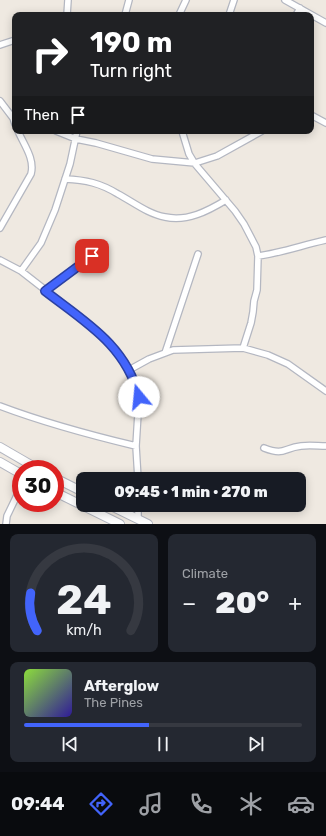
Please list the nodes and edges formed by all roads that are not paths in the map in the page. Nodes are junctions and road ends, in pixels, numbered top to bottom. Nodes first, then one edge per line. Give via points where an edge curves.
1 (68, 0) edge
2 (129, 0) edge
3 (186, 0) edge
4 (234, 0) edge
5 (285, 0) edge
6 (300, 8) junction
7 (67, 12) edge
8 (126, 12) edge
9 (180, 12) edge
10 (230, 12) edge
11 (298, 12) edge
12 (307, 12) edge
13 (314, 16) edge
14 (326, 23) edge
15 (12, 41) edge
16 (0, 45) edge
17 (0, 101) edge
18 (12, 117) edge
19 (314, 117) edge
20 (326, 123) edge
21 (19, 134) edge
22 (64, 134) edge
23 (77, 134) edge
24 (183, 134) edge
25 (257, 134) edge
26 (76, 139) junction
27 (195, 163) junction
28 (66, 179) junction
29 (226, 200) junction
30 (0, 228) edge
31 (326, 240) edge
32 (198, 254) dead end
33 (92, 256) dead end
34 (258, 256) junction
35 (0, 260) edge
36 (21, 272) junction
37 (45, 291) junction
38 (242, 348) junction
39 (165, 353) junction
40 (129, 370) junction
41 (326, 391) edge
42 (0, 406) edge
43 (136, 446) junction
44 (326, 446) edge
45 (0, 447) edge
46 (264, 448) dead end
47 (22, 460) edge
48 (0, 462) edge
49 (12, 469) edge
50 (138, 472) edge
51 (64, 482) edge
52 (76, 488) edge
53 (64, 496) edge
54 (12, 506) edge
55 (124, 512) edge
56 (138, 512) edge
57 (138, 519) junction
58 (6, 524) edge
59 (120, 524) edge
60 (148, 524) edge

1 - 7 street
2 - 8 street
3 - 9 street
4 - 10 street
5 - 6 street
6 - 11 street
6 - 12 street
13 - 14 street
15 - 16 street
17 - 18 street
19 - 20 street
21 - 30 street via 33,167
22 - 26 street
23 - 26 street
24 - 27 street via 189,154
25 - 27 street via 217,156
26 - 27 street via 152,159
26 - 28 street
27 - 29 street
28 - 29 street via 96,183 165,218 183,218 199,214
28 - 36 street via 41,243
29 - 34 street via 244,224
31 - 34 street
32 - 39 street
33 - 37 street
34 - 38 street via 257,290 251,323
35 - 36 street
36 - 37 street
37 - 40 street via 104,337
38 - 39 street via 173,350
38 - 41 street via 288,364
39 - 40 street
40 - 43 street via 139,397
42 - 43 street via 92,436
43 - 50 street
44 - 46 street via 300,446 281,452
45 - 47 main road
48 - 49 main road
51 - 52 main road
53 - 59 main road
54 - 58 street
55 - 57 main road
56 - 57 street
57 - 60 main road

